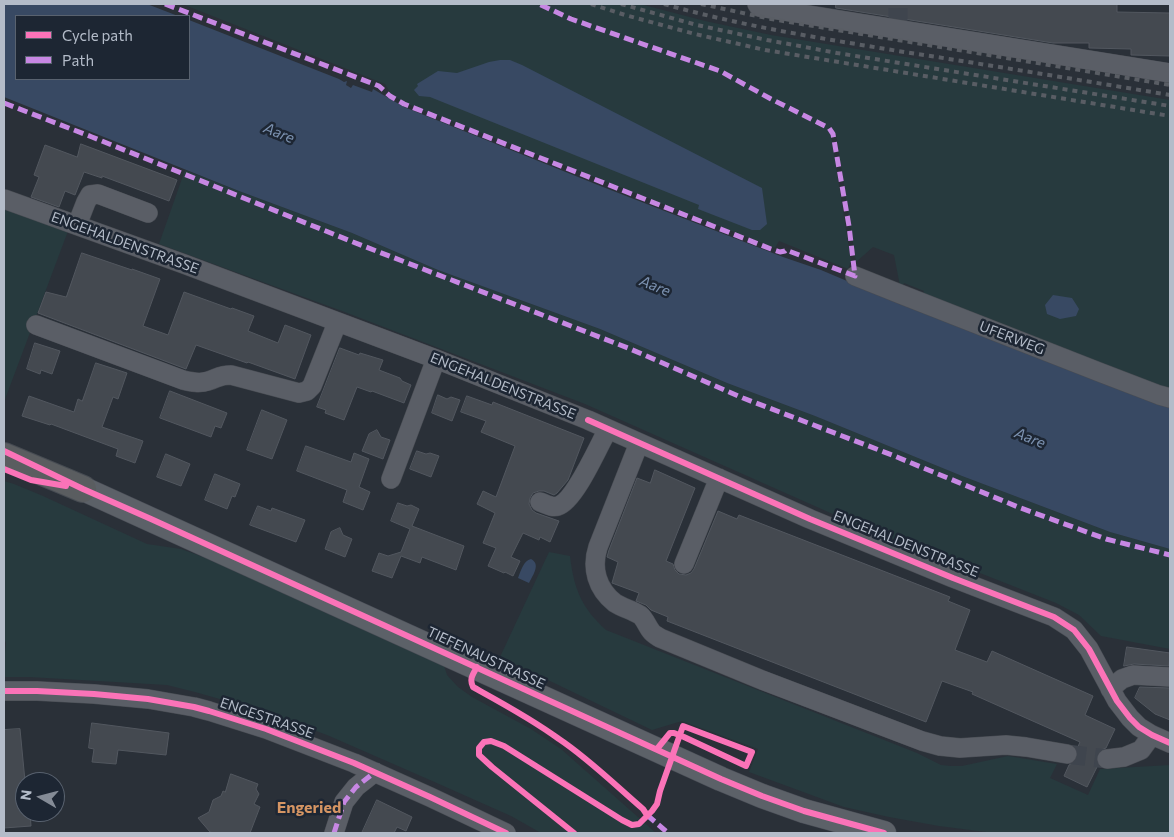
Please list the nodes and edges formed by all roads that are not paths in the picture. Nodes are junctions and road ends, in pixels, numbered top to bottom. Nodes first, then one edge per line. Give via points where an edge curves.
1 (757, 4) edge
2 (1170, 73) edge
3 (4, 199) edge
4 (148, 214) dead end
5 (77, 225) junction
6 (855, 276) dead end
7 (337, 323) junction
8 (36, 325) dead end
9 (436, 359) junction
10 (1170, 398) edge
11 (608, 429) junction
12 (639, 442) junction
13 (4, 451) edge
14 (4, 456) edge
15 (4, 469) edge
16 (719, 478) junction
17 (391, 479) dead end
18 (83, 489) junction
19 (540, 502) dead end
20 (684, 564) dead end
21 (1170, 678) edge
22 (1110, 689) junction
23 (4, 691) edge
24 (1152, 735) junction
25 (1170, 743) edge
26 (1067, 754) tunnel mouth
27 (1107, 759) tunnel mouth
28 (375, 772) junction
29 (336, 828) edge
30 (506, 833) edge
31 (884, 833) edge

1 - 2 street via 759,7
3 - 5 street, ENGEHALDENSTRASSE
4 - 5 street via 98,194 90,195
5 - 7 street, ENGEHALDENSTRASSE
6 - 10 street, UFERWEG
7 - 8 street via 312,386 299,393 231,376 222,375 199,383 183,380
7 - 9 street, ENGEHALDENSTRASSE
9 - 11 street, ENGEHALDENSTRASSE
9 - 17 street
11 - 12 street, ENGEHALDENSTRASSE
11 - 19 street via 567,501 555,507
12 - 16 street, ENGEHALDENSTRASSE
12 - 26 street via 598,547 595,570 606,593 642,617 652,633 762,680 922,741 960,748 1006,745
13 - 18 main road, TIEFENAUSTRASSE
14 - 18 highway
15 - 18 main road, TIEFENAUSTRASSE via 31,480
16 - 20 street
16 - 22 street, ENGEHALDENSTRASSE via 810,519 1054,617 1074,630 1089,649
18 - 31 main road, TIEFENAUSTRASSE via 762,796
21 - 22 street via 1133,675
22 - 24 street, ENGEHALDENSTRASSE via 1130,718
23 - 28 street, ENGESTRASSE via 94,694 194,707 266,729
24 - 25 street, ENGEHALDENSTRASSE
24 - 27 street via 1141,750
28 - 29 street via 344,802
28 - 30 street, ENGESTRASSE

